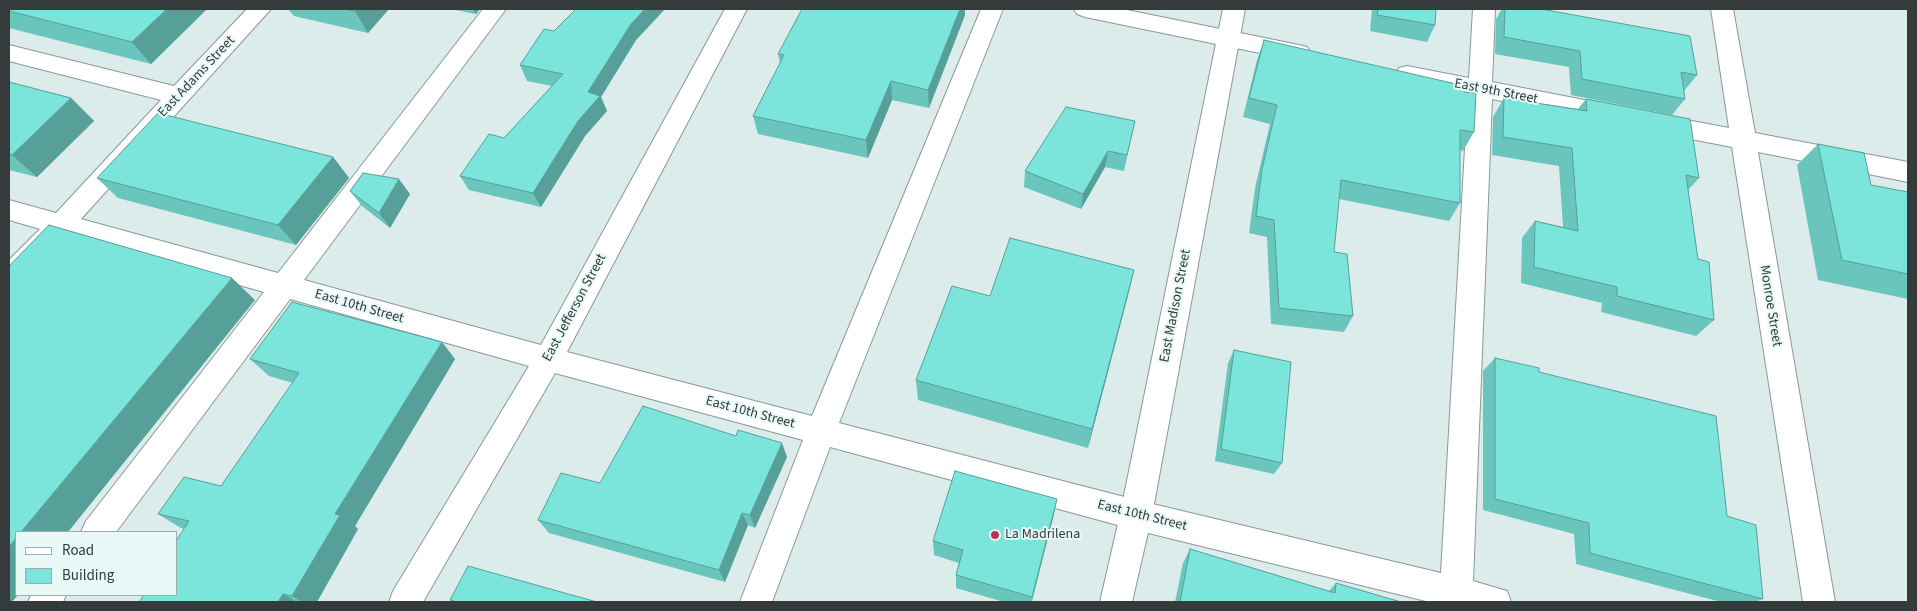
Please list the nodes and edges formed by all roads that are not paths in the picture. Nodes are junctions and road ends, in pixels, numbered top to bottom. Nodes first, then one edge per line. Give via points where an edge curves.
1 (260, 9) edge
2 (495, 9) edge
3 (736, 9) edge
4 (992, 9) edge
5 (1085, 9) edge
6 (1234, 9) edge
7 (1484, 9) edge
8 (1722, 9) edge
9 (1228, 39) junction
10 (9, 53) edge
11 (1325, 58) edge
12 (1384, 70) edge
13 (1482, 89) junction
14 (179, 96) junction
15 (1743, 140) junction
16 (1908, 172) edge
17 (9, 210) edge
18 (60, 224) junction
19 (9, 277) edge
20 (284, 286) junction
21 (548, 359) junction
22 (821, 432) junction
23 (1136, 514) junction
24 (98, 531) edge
25 (1456, 598) edge
26 (405, 602) edge
27 (756, 602) edge
28 (1116, 602) edge
29 (1495, 602) edge
30 (1819, 602) edge

1 - 14 street, East Adams Street
2 - 20 street
3 - 21 street, East Jefferson Street
4 - 22 street
5 - 9 street
6 - 9 street, East Madison Street
7 - 13 street
8 - 15 street, Monroe Street
9 - 11 street
9 - 23 street, East Madison Street
10 - 14 street
12 - 13 street, East 9th Street
13 - 15 street, East 9th Street
13 - 25 street
14 - 18 street, East Adams Street
15 - 16 street, East 9th Street
15 - 30 street, Monroe Street
17 - 18 street, East 10th Street
18 - 19 street, East Adams Street
18 - 20 street, East 10th Street
20 - 21 street, East 10th Street
20 - 24 street
21 - 22 street, East 10th Street
21 - 26 street, East Jefferson Street
22 - 23 street, East 10th Street
22 - 27 street
23 - 25 street, East 10th Street
23 - 28 street, East Madison Street
25 - 29 street, East 10th Street

